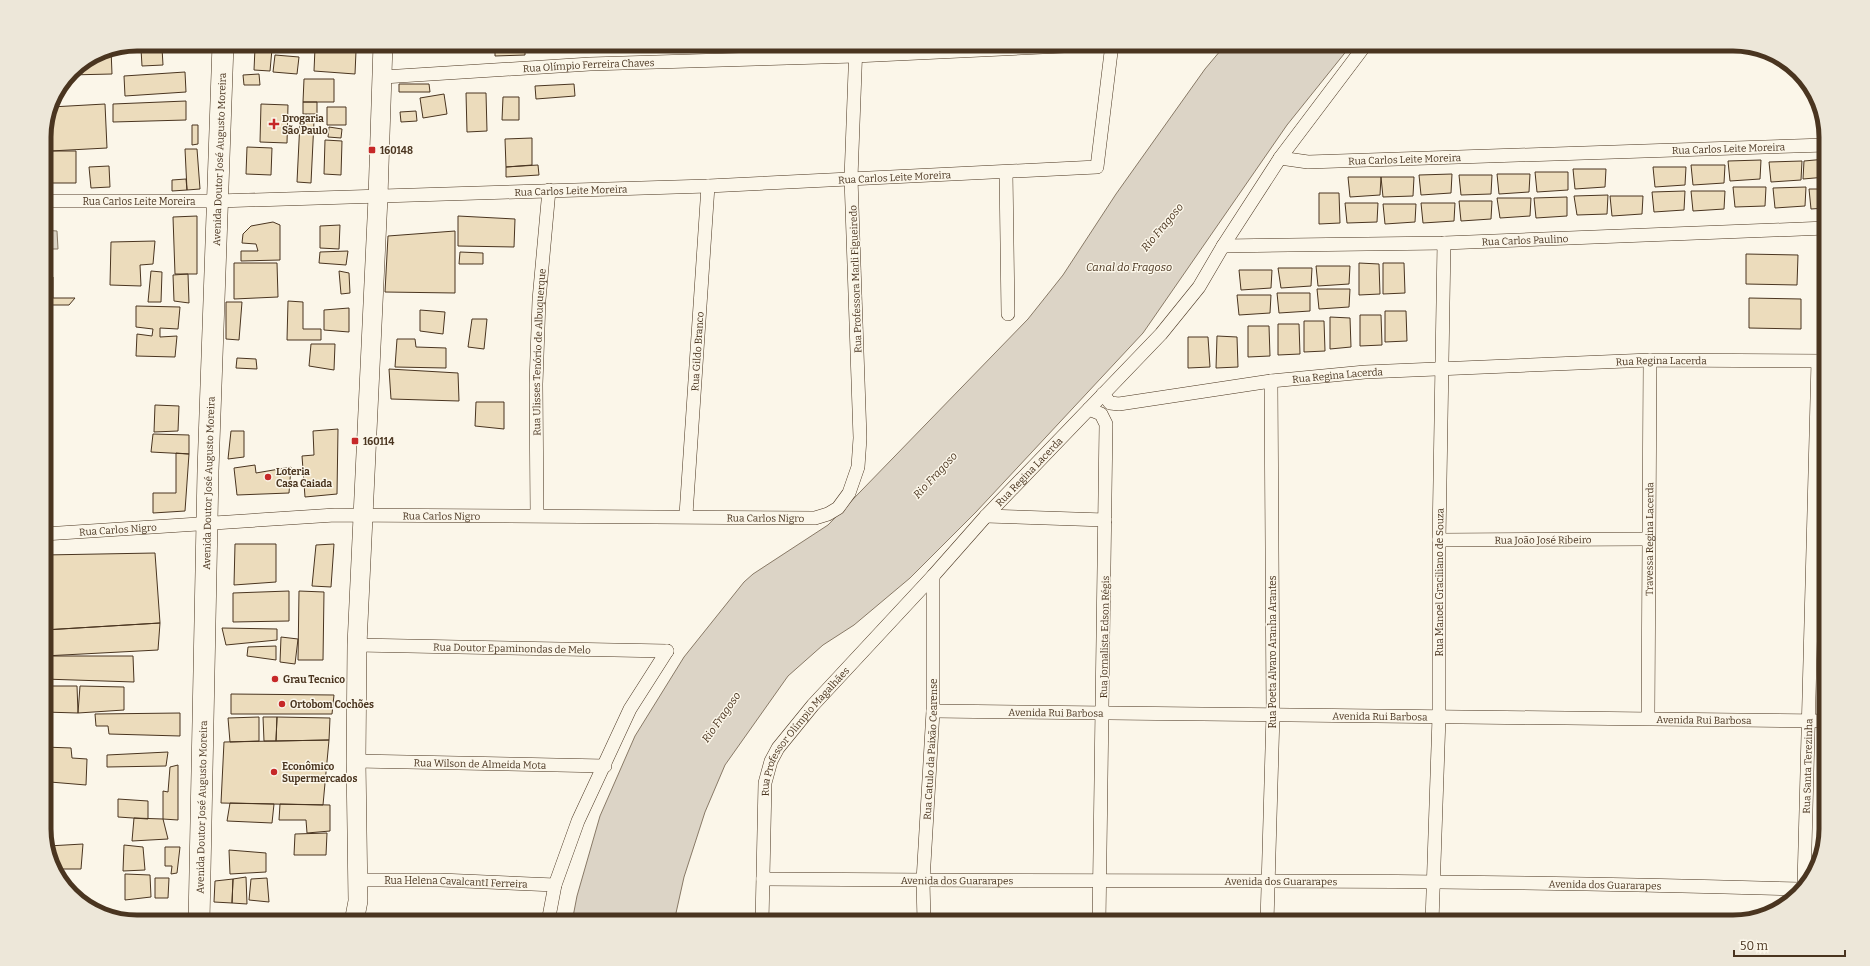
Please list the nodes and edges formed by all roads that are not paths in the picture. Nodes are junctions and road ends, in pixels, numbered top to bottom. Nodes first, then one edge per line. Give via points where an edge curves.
1 (223, 51) edge
2 (383, 51) edge
3 (837, 51) edge
4 (856, 51) edge
5 (1111, 51) edge
6 (1361, 51) edge
7 (383, 77) junction
8 (1819, 145) edge
9 (1280, 158) junction
10 (1006, 172) junction
11 (851, 178) junction
12 (708, 186) junction
13 (549, 190) junction
14 (378, 197) junction
15 (218, 201) junction
16 (51, 202) edge
17 (1819, 228) edge
18 (1444, 242) junction
19 (1223, 246) junction
20 (1008, 314) dead end
21 (1650, 360) junction
22 (1819, 361) edge
23 (1442, 369) junction
24 (1271, 381) junction
25 (1103, 394) junction
26 (1089, 409) junction
27 (1819, 444) edge
28 (838, 508) joint
29 (363, 515) junction
30 (537, 515) junction
31 (686, 516) junction
32 (986, 516) junction
33 (1105, 520) junction
34 (207, 524) junction
35 (51, 534) edge
36 (1648, 539) junction
37 (1439, 540) junction
38 (933, 576) junction
39 (357, 645) junction
40 (933, 711) junction
41 (1103, 713) junction
42 (1273, 714) junction
43 (1439, 717) junction
44 (1648, 718) junction
45 (1809, 721) junction
46 (1819, 721) edge
47 (356, 761) junction
48 (605, 766) junction
49 (1804, 877) edge
50 (763, 879) junction
51 (358, 880) junction
52 (1100, 880) junction
53 (923, 881) junction
54 (1267, 881) junction
55 (1434, 883) junction
56 (555, 885) junction
57 (1795, 889) edge
58 (358, 901) junction
59 (199, 915) edge
60 (355, 915) edge
61 (363, 915) edge
62 (549, 915) edge
63 (762, 915) edge
64 (924, 915) edge
65 (1099, 915) edge
66 (1267, 915) edge
67 (1432, 915) edge

1 - 15 main road, Avenida Doutor José Augusto Moreira
2 - 7 main road
3 - 7 street, Rua Olímpio Ferreira Chaves
4 - 11 street, Rua Professora Marli Figueiredo
5 - 10 street, Rua Carlos Leite Moreira via 1097,167
6 - 9 street
7 - 14 main road
8 - 9 street, Rua Carlos Leite Moreira via 1308,162
9 - 19 street
10 - 11 street, Rua Carlos Leite Moreira
10 - 20 street
11 - 12 street, Rua Carlos Leite Moreira
11 - 28 street, Rua Professora Marli Figueiredo via 860,438 855,478 849,493
12 - 13 street, Rua Carlos Leite Moreira
12 - 31 street, Rua Gildo Branco
13 - 14 street, Rua Carlos Leite Moreira
13 - 30 street, Rua Ulisses Tenório de Albuquerque via 539,300 536,384
14 - 15 street, Rua Carlos Leite Moreira
14 - 29 main road
15 - 16 street, Rua Carlos Leite Moreira
15 - 34 main road, Avenida Doutor José Augusto Moreira
17 - 18 street, Rua Carlos Paulino
18 - 19 street, Rua Carlos Paulino
18 - 23 street, Rua Manoel Graciliano de Souza
19 - 25 street via 1200,287 1161,334
21 - 22 street, Rua Regina Lacerda
21 - 23 street, Rua Regina Lacerda
21 - 36 street, Travessa Regina Lacerda
23 - 24 street, Rua Regina Lacerda via 1365,372
23 - 37 street, Rua Manoel Graciliano de Souza
24 - 25 street, Rua Regina Lacerda via 1119,404 1110,403
24 - 42 street, Rua Poeta Alvaro Aranha Arantes
25 - 26 street, Rua Regina Lacerda
26 - 32 street, Rua Regina Lacerda
26 - 33 street, Rua Jornalista Edson Régis via 1101,414 1106,424
27 - 45 street, Rua Santa Terezinha
28 - 31 street, Rua Carlos Nigro via 823,516 803,519
29 - 30 street, Rua Carlos Nigro
29 - 34 street, Rua Carlos Nigro
29 - 39 main road
30 - 31 street, Rua Carlos Nigro
32 - 33 street
32 - 38 street, Rua Regina Lacerda
33 - 41 street, Rua Jornalista Edson Régis
34 - 35 street, Rua Carlos Nigro
34 - 59 main road, Avenida Doutor José Augusto Moreira
36 - 37 street, Rua João José Ribeiro
36 - 44 street, Travessa Regina Lacerda
37 - 43 street, Rua Manoel Graciliano de Souza
38 - 40 street, Rua Catulo da Paixão Cearense
38 - 50 street, Rua Professor Olímpio Magalhães via 813,705 778,748 771,761 765,783
39 - 47 main road
39 - 48 street, Rua Doutor Epaminondas de Melo via 667,651 630,709
40 - 41 street, Avenida Rui Barbosa
40 - 53 street, Rua Catulo da Paixão Cearense
41 - 42 street, Avenida Rui Barbosa
41 - 52 street, Rua Jornalista Edson Régis
42 - 43 street, Avenida Rui Barbosa
42 - 54 street, Rua Poeta Alvaro Aranha Arantes
43 - 44 street, Avenida Rui Barbosa
43 - 55 street, Rua Manoel Graciliano de Souza
44 - 45 street, Avenida Rui Barbosa
45 - 46 street, Avenida Rui Barbosa
45 - 49 street, Rua Santa Terezinha
47 - 48 street, Rua Wilson de Almeida Mota
47 - 51 main road
48 - 56 street via 578,821
50 - 53 street, Avenida dos Guararapes
50 - 63 street, Rua Professor Olímpio Magalhães
51 - 56 street, Rua Helena CavalcantI Ferreira via 440,880
51 - 58 main road
52 - 53 street, Avenida dos Guararapes
52 - 54 street, Avenida dos Guararapes
52 - 65 street, Rua Jornalista Edson Régis
53 - 64 street, Rua Catulo da Paixão Cearense
54 - 55 street, Avenida dos Guararapes
54 - 66 street, Rua Poeta Alvaro Aranha Arantes
55 - 57 street, Avenida dos Guararapes
55 - 67 street, Rua Manoel Graciliano de Souza
56 - 62 street
58 - 60 main road
58 - 61 main road

